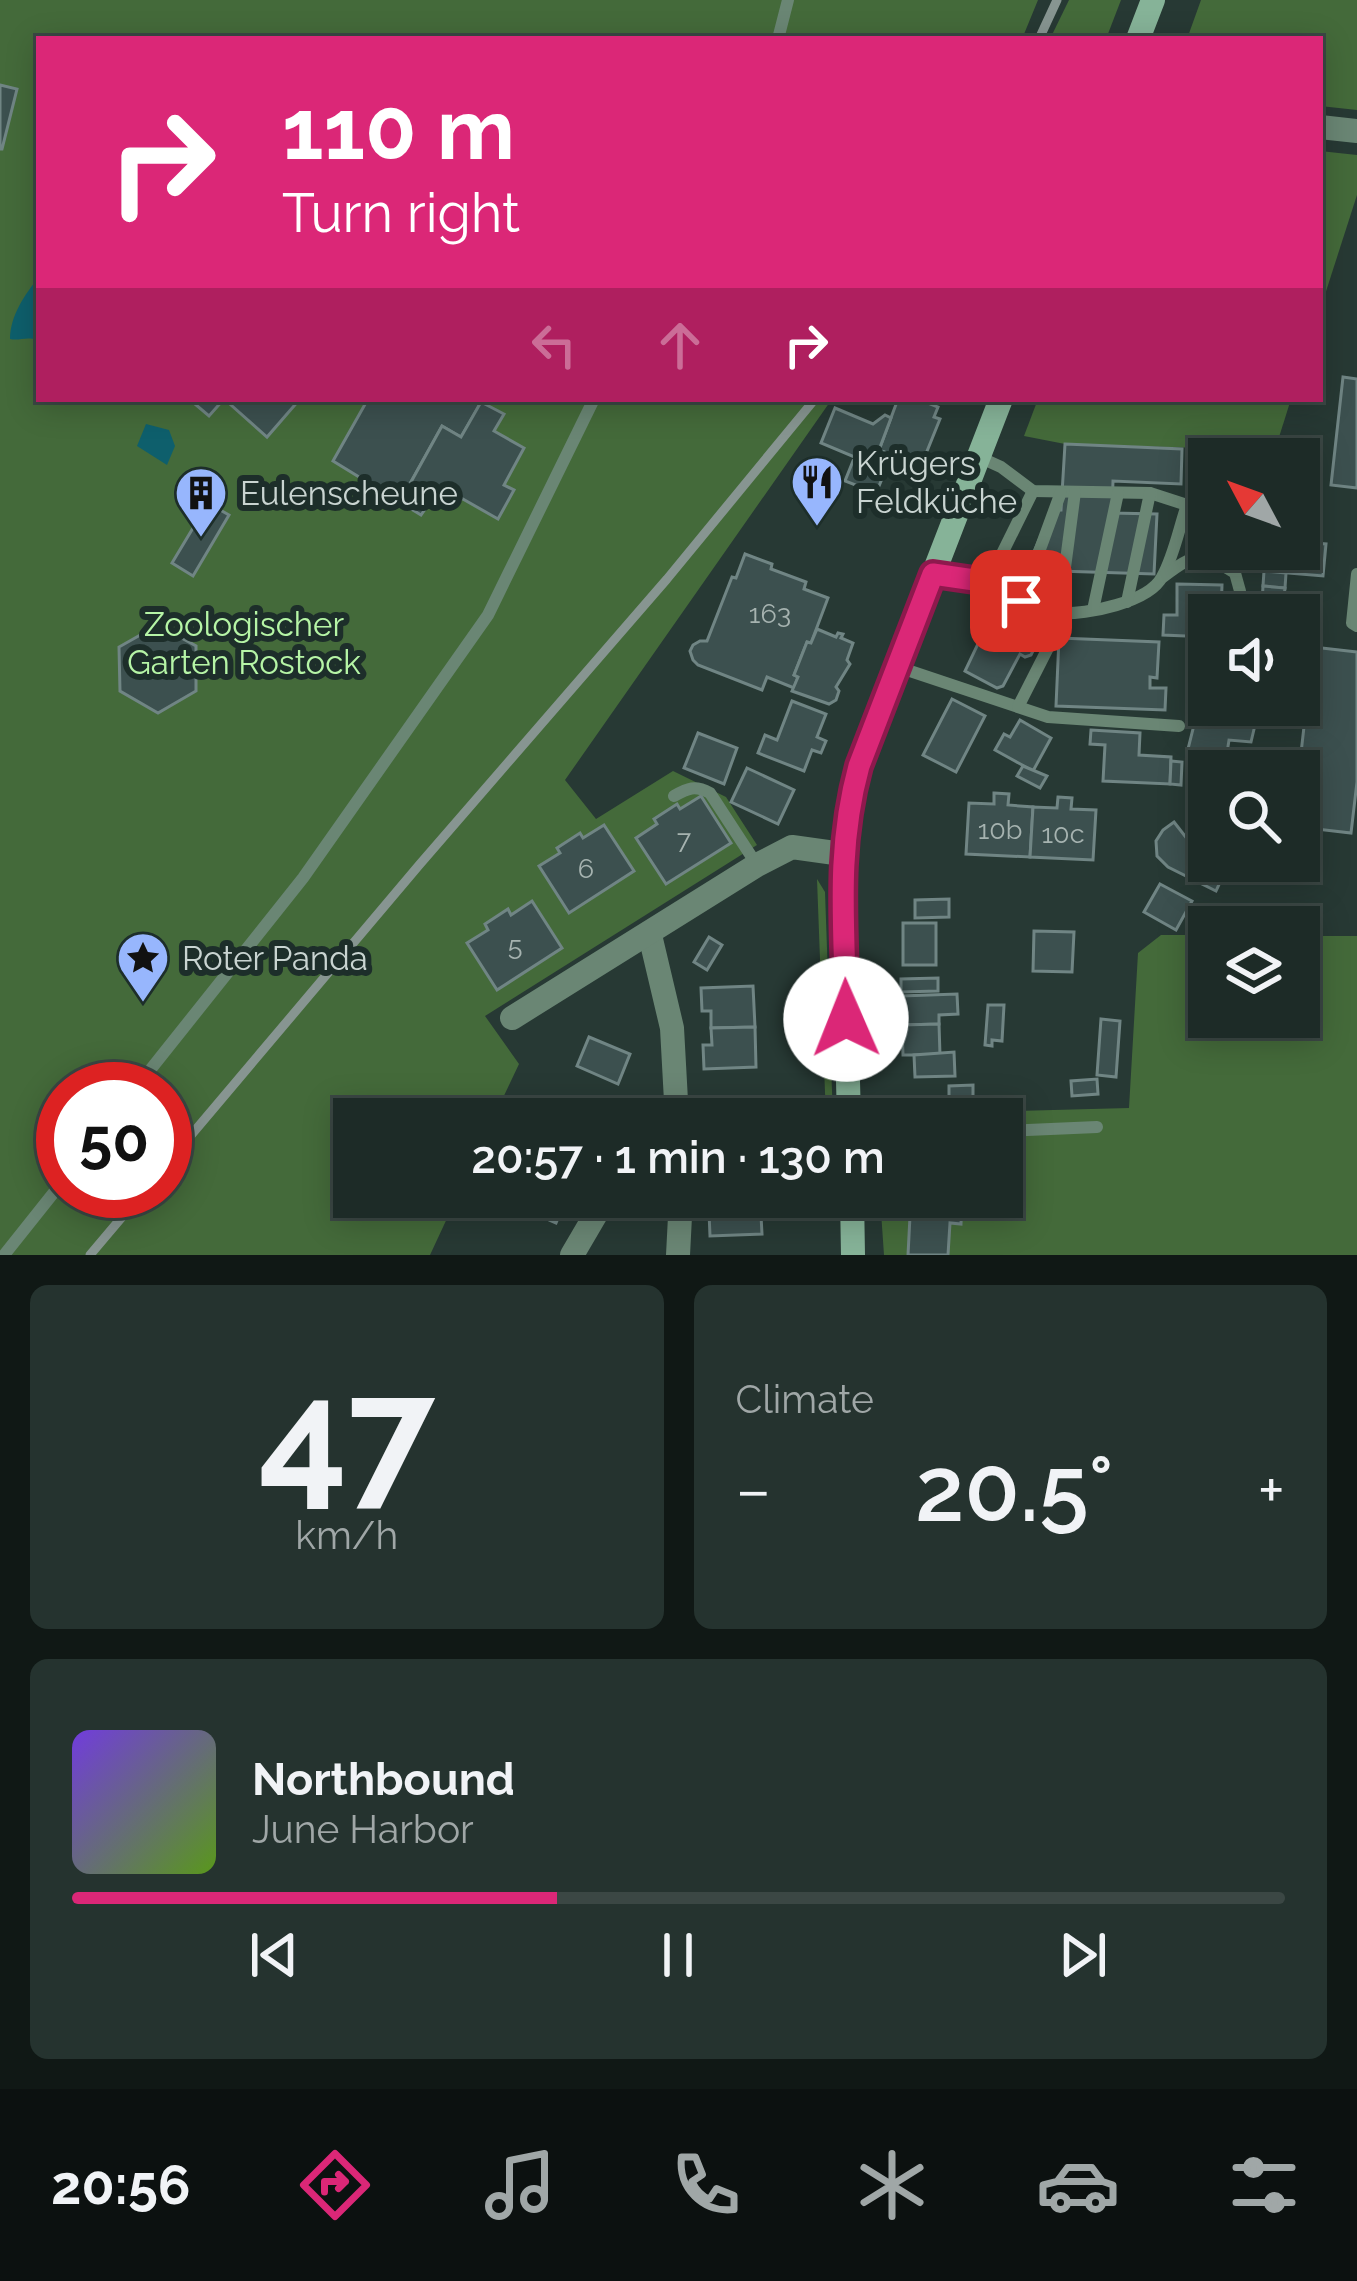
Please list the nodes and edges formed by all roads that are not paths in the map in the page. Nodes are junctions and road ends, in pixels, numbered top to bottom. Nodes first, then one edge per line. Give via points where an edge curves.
1 (788, 0) edge
2 (1153, 0) edge
3 (779, 36) edge
4 (1139, 36) edge
5 (1323, 128) edge
6 (1357, 131) edge
7 (593, 402) edge
8 (1000, 402) edge
9 (979, 457) junction
10 (1034, 491) junction
11 (1068, 492) junction
12 (1118, 493) junction
13 (1150, 494) junction
14 (1187, 505) joint
15 (1233, 570) edge
16 (1235, 573) junction
17 (933, 574) junction
18 (1357, 574) edge
19 (1162, 578) junction
20 (988, 582) junction
21 (1240, 594) edge
22 (1021, 601) junction
23 (1127, 602) junction
24 (1094, 610) junction
25 (1059, 613) junction
26 (1357, 626) edge
27 (1050, 644) dead end
28 (896, 667) junction
29 (1018, 707) junction
30 (1180, 726) dead end
31 (674, 796) dead end
32 (842, 854) junction
33 (757, 865) junction
34 (650, 934) junction
35 (512, 1018) dead end
36 (157, 1062) edge
37 (672, 1098) edge
38 (848, 1098) edge
39 (1097, 1127) dead end
40 (1023, 1130) edge
41 (36, 1214) edge
42 (593, 1218) edge
43 (680, 1218) edge
44 (852, 1218) edge
45 (4, 1255) edge
46 (572, 1255) edge
47 (678, 1255) edge
48 (854, 1255) edge

1 - 3 lane
2 - 4 main road
5 - 6 street
7 - 36 lane via 488,615 302,878
8 - 9 main road
9 - 10 lane
9 - 17 main road
10 - 11 lane
10 - 20 lane
11 - 12 lane
11 - 22 lane
11 - 25 lane
12 - 13 lane
12 - 24 lane
13 - 14 lane
13 - 23 lane
14 - 19 lane
15 - 16 lane
16 - 19 lane via 1210,557 1185,560
16 - 21 lane
17 - 20 lane
17 - 28 main road
18 - 26 lane
19 - 23 lane
20 - 22 lane
22 - 25 lane
23 - 24 lane
24 - 25 lane
27 - 29 lane
28 - 29 lane
28 - 32 main road via 859,766
29 - 30 lane via 1048,718
31 - 33 lane via 688,788 710,793
32 - 33 street via 792,847
32 - 38 main road
33 - 34 street
34 - 35 street
34 - 37 street via 672,1028
39 - 40 lane
41 - 45 lane
42 - 46 street
43 - 47 street
44 - 48 main road

